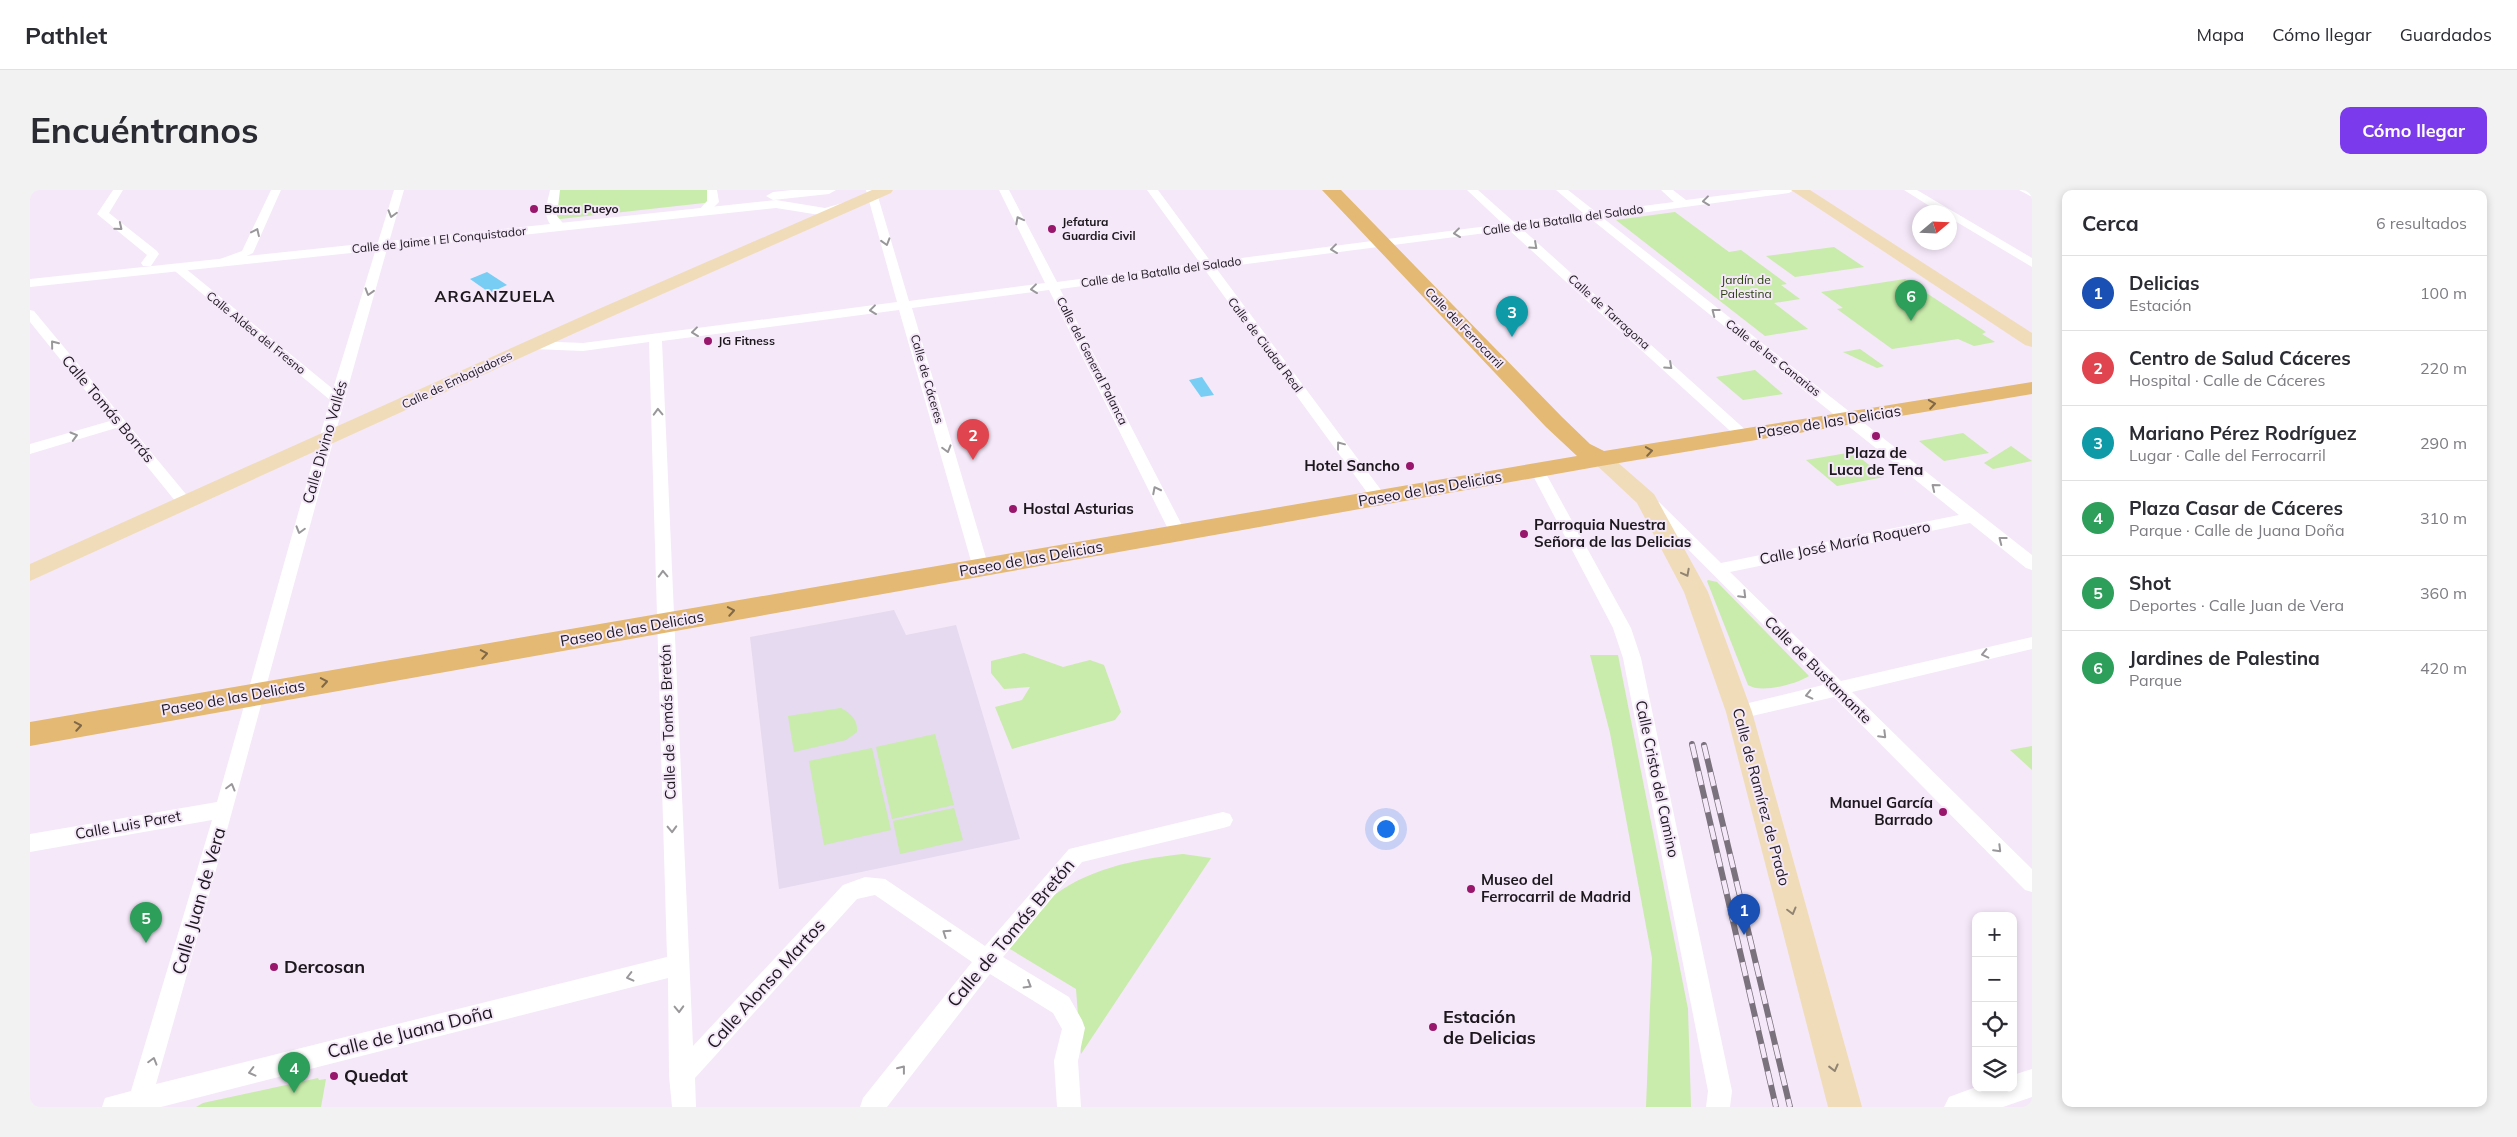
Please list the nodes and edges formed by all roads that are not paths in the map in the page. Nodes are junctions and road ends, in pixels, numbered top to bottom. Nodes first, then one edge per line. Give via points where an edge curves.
1 (118, 190) edge
2 (276, 190) edge
3 (399, 190) edge
4 (555, 190) edge
5 (829, 190) edge
6 (1004, 190) edge
7 (1152, 190) edge
8 (1331, 190) edge
9 (1472, 190) edge
10 (1561, 190) edge
11 (1666, 190) edge
12 (1789, 190) edge
13 (1799, 190) edge
14 (1909, 190) edge
15 (2024, 190) edge
16 (871, 191) edge
17 (2032, 194) edge
18 (710, 201) edge
19 (1684, 204) junction
20 (1934, 205) edge
21 (846, 206) junction
22 (814, 211) junction
23 (1592, 216) junction
24 (1957, 218) edge
25 (556, 223) junction
26 (1512, 226) junction
27 (384, 242) junction
28 (1382, 243) junction
29 (247, 253) junction
30 (224, 262) junction
31 (147, 263) junction
32 (2032, 264) edge
33 (1207, 266) junction
34 (176, 267) junction
35 (30, 276) edge
36 (30, 283) edge
37 (1054, 286) junction
38 (906, 306) junction
39 (30, 314) edge
40 (655, 337) junction
41 (2032, 342) edge
42 (533, 345) junction
43 (2032, 388) edge
44 (336, 399) junction
45 (1849, 418) junction
46 (118, 423) junction
47 (327, 433) junction
48 (1744, 436) junction
49 (30, 449) edge
50 (1601, 459) junction
51 (1537, 470) junction
52 (182, 498) junction
53 (1379, 498) junction
54 (1646, 499) junction
55 (1973, 517) junction
56 (1178, 533) junction
57 (30, 560) edge
58 (2032, 564) edge
59 (981, 568) junction
60 (1717, 569) junction
61 (30, 573) edge
62 (664, 623) junction
63 (2032, 643) edge
64 (1837, 689) junction
65 (256, 694) junction
66 (1738, 712) junction
67 (30, 734) edge
68 (225, 809) junction
69 (1223, 820) dead end
70 (30, 843) edge
71 (2032, 884) edge
72 (987, 960) junction
73 (678, 965) junction
74 (681, 1076) junction
75 (2032, 1083) edge
76 (139, 1104) edge
77 (114, 1107) edge
78 (684, 1107) edge
79 (872, 1107) edge
80 (1069, 1107) edge
81 (1718, 1107) edge
82 (1844, 1107) edge
83 (1959, 1107) edge

1 -> 31 street via 103,214 153,254
29 -> 2 street
3 -> 27 street, Calle Divino Vallés
4 - 25 street
5 - 18 street, Calle de Jaime I El Conquistador
37 -> 6 street, Calle del General Palanca
7 - 33 street, Calle de Ciudad Real
8 - 28 main road, Calle del Ferrocarril
9 - 26 street, Calle de Tarragona
10 - 23 street, Calle de las Canarias
11 - 19 street
12 -> 19 street, Calle de la Batalla del Salado
13 - 41 main road
14 - 20 street
15 - 17 street
16 - 21 main road, Calle de Embajadores
16 - 22 main road, Calle de Embajadores
16 -> 38 street, Calle de Cáceres
18 - 22 street, Calle de Jaime I El Conquistador via 776,204
18 - 25 street, Calle de Jaime I El Conquistador
19 - 23 street, Calle de la Batalla del Salado
21 - 22 street, Calle de Jaime I El Conquistador via 826,212
21 - 42 main road, Calle de Embajadores
22 - 47 main road, Calle de Embajadores
23 - 26 street, Calle de la Batalla del Salado
45 -> 23 street, Calle de las Canarias
24 - 32 street
25 - 27 street, Calle de Jaime I El Conquistador
26 -> 28 street, Calle de la Batalla del Salado
26 -> 48 street, Calle de Tarragona
27 - 29 street, Calle de Jaime I El Conquistador
27 - 30 street, Calle de Jaime I El Conquistador
27 -> 44 street, Calle Divino Vallés
28 -> 33 street, Calle de la Batalla del Salado
28 - 50 main road, Calle del Ferrocarril via 1554,422 1582,449
29 - 30 street
29 - 31 street, Calle de Jaime I El Conquistador
30 - 34 street, Calle de Jaime I El Conquistador
31 - 35 street, Calle de Jaime I El Conquistador
33 - 37 street, Calle de la Batalla del Salado
53 -> 33 street, Calle de Ciudad Real
34 - 36 street, Calle de Jaime I El Conquistador
34 - 44 street, Calle Aldea del Fresno
37 -> 38 street, Calle de la Batalla del Salado
56 -> 37 street, Calle del General Palanca
38 -> 40 street, Calle de la Batalla del Salado
38 -> 59 street, Calle de Cáceres
46 -> 39 street, Calle Tomás Borrás
40 - 42 street, Calle de la Batalla del Salado via 583,347
62 -> 40 street, Calle de Tomás Bretón
42 - 47 main road, Calle de Embajadores
45 -> 43 main road, Paseo de las Delicias
44 - 47 street, Calle Divino Vallés
45 - 48 main road, Paseo de las Delicias
55 -> 45 street, Calle de las Canarias
49 -> 46 street
46 - 52 street, Calle Tomás Borrás
47 - 52 main road, Calle de Embajadores
47 -> 65 street, Calle Divino Vallés
50 -> 48 main road, Paseo de las Delicias
50 - 51 main road, Paseo de las Delicias
50 - 54 main road, Calle de Bustamante
51 - 53 main road, Paseo de las Delicias
51 - 81 street, Calle Cristo del Camino via 1622,628 1632,658 1720,1091
52 - 57 main road, Calle de Embajadores
52 - 61 main road, Calle de Embajadores
53 - 56 main road, Paseo de las Delicias
54 - 60 street, Calle de Bustamante
54 -> 66 main road, Calle de Ramírez de Prado via 1696,592
58 -> 55 street, Calle de las Canarias
55 - 60 street, Calle José María Roquero
56 - 59 main road, Paseo de las Delicias
62 -> 59 main road, Paseo de las Delicias
60 -> 64 street, Calle de Bustamante
65 -> 62 main road, Paseo de las Delicias
62 -> 73 street, Calle de Tomás Bretón
63 -> 64 street
64 -> 66 street
64 -> 71 street, Calle de Bustamante
67 -> 65 main road, Paseo de las Delicias
68 -> 65 street, Calle Juan de Vera
66 -> 82 main road, Calle de Ramírez de Prado
68 - 70 street, Calle Luis Paret
76 -> 68 street, Calle Juan de Vera
69 - 72 street, Calle de Tomás Bretón via 1076,855
72 -> 74 street, Calle Alonso Martos via 878,886 865,886 850,892
79 -> 72 street, Calle de Tomás Bretón
72 -> 80 street via 1061,1005 1074,1028 1066,1061
73 -> 74 street, Calle de Tomás Bretón
73 -> 76 street, Calle de Juana Doña
74 - 78 street, Calle de Tomás Bretón
75 - 83 street
76 - 77 street, Calle de Juana Doña

